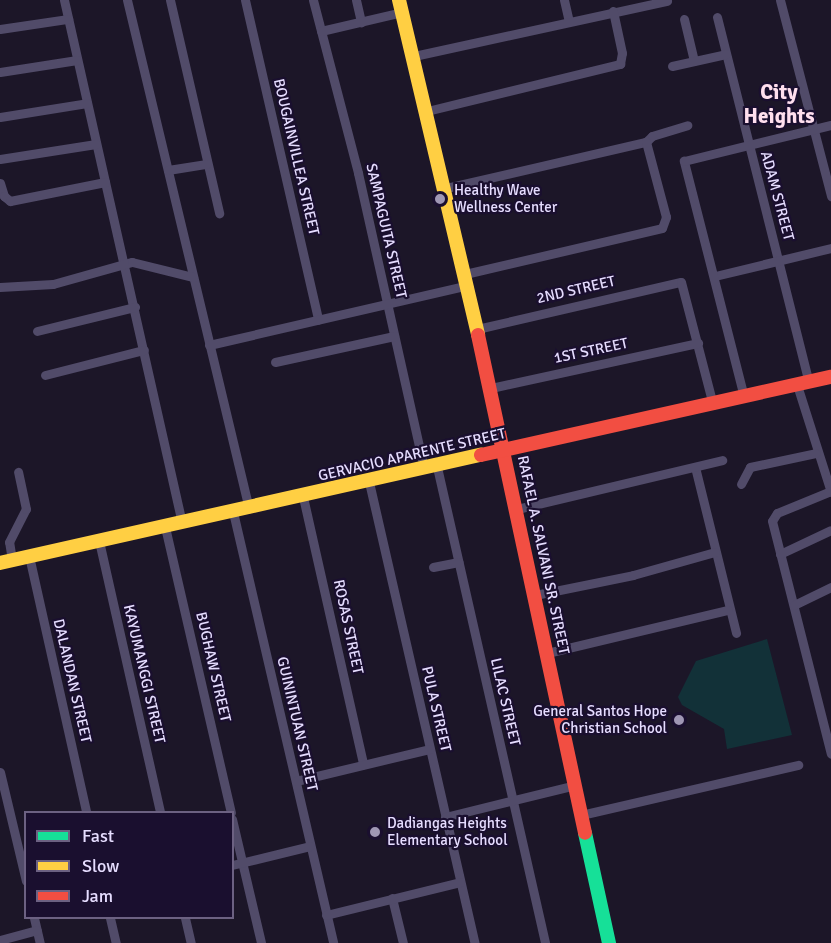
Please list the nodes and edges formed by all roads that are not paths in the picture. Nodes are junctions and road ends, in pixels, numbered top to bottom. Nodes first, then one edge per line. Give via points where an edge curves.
1 (64, 0) edge
2 (127, 0) edge
3 (170, 0) edge
4 (245, 0) edge
5 (313, 0) edge
6 (356, 0) edge
7 (564, 0) edge
8 (780, 0) edge
9 (668, 1) edge
10 (400, 6) edge
11 (613, 11) junction
12 (717, 17) dead end
13 (68, 19) junction
14 (684, 19) dead end
15 (569, 21) junction
16 (361, 22) junction
17 (0, 29) edge
18 (321, 31) junction
19 (726, 54) junction
20 (414, 56) junction
21 (77, 60) junction
22 (694, 61) junction
23 (672, 66) dead end
24 (0, 72) edge
25 (87, 103) junction
26 (427, 111) junction
27 (0, 117) edge
28 (687, 125) dead end
29 (831, 125) edge
30 (814, 128) junction
31 (646, 142) junction
32 (96, 144) junction
33 (748, 144) junction
34 (0, 159) edge
35 (207, 164) junction
36 (168, 170) junction
37 (105, 182) junction
38 (0, 183) edge
39 (446, 188) junction
40 (831, 196) edge
41 (219, 213) dead end
42 (831, 248) edge
43 (779, 261) junction
44 (124, 263) junction
45 (715, 276) junction
46 (193, 277) junction
47 (466, 279) junction
48 (0, 287) edge
49 (387, 304) junction
50 (135, 307) junction
51 (318, 320) junction
52 (477, 329) junction
53 (37, 331) dead end
54 (393, 336) junction
55 (698, 343) junction
56 (209, 345) junction
57 (144, 350) junction
58 (275, 362) dead end
59 (45, 375) dead end
60 (831, 377) edge
61 (803, 384) junction
62 (490, 388) junction
63 (744, 397) junction
64 (713, 405) junction
65 (505, 452) junction
66 (816, 453) junction
67 (722, 460) dead end
68 (695, 467) junction
69 (431, 468) junction
70 (18, 472) dead end
71 (369, 482) junction
72 (741, 484) dead end
73 (831, 492) edge
74 (303, 496) junction
75 (249, 509) junction
76 (517, 509) junction
77 (233, 512) junction
78 (182, 524) junction
79 (165, 527) junction
80 (831, 530) edge
81 (99, 541) junction
82 (715, 552) junction
83 (780, 554) junction
84 (29, 556) junction
85 (6, 561) edge
86 (459, 561) junction
87 (433, 567) dead end
88 (831, 587) edge
89 (535, 595) junction
90 (794, 605) junction
91 (729, 610) junction
92 (736, 633) dead end
93 (547, 653) junction
94 (429, 749) junction
95 (831, 754) edge
96 (363, 764) junction
97 (798, 765) dead end
98 (0, 772) edge
99 (296, 782) junction
100 (575, 785) junction
101 (512, 800) junction
102 (86, 811) edge
103 (160, 811) edge
104 (231, 811) edge
105 (581, 815) junction
106 (445, 817) junction
107 (234, 834) edge
108 (310, 846) junction
109 (238, 864) edge
110 (24, 873) edge
111 (460, 882) junction
112 (392, 898) junction
113 (326, 915) junction
114 (34, 919) edge
115 (110, 919) edge
116 (185, 919) edge
117 (37, 930) junction
118 (0, 940) edge
119 (40, 943) edge
120 (116, 943) edge
121 (191, 943) edge
122 (261, 943) edge
123 (333, 943) edge
124 (403, 943) edge
125 (475, 943) edge
126 (545, 943) edge
127 (609, 943) edge

1 - 13 street
2 - 36 street
3 - 35 street
4 - 51 street, BOUGAINVILLEA STREET
5 - 18 street, SAMPAGUITA STREET
6 - 16 street
7 - 15 street
8 - 30 street
9 - 11 street
10 - 16 street
10 - 20 street, RAFAEL A. SALVANI SR. STREET
11 - 15 street
11 - 26 street via 623,59 620,64
12 - 19 street, ADAM STREET
13 - 17 street
13 - 21 street
14 - 22 street
15 - 20 street
16 - 18 street
18 - 49 street, SAMPAGUITA STREET
19 - 22 street
19 - 33 street, ADAM STREET
20 - 26 street, RAFAEL A. SALVANI SR. STREET
21 - 24 street
21 - 25 street
22 - 23 street
25 - 27 street
25 - 32 street
26 - 39 street, RAFAEL A. SALVANI SR. STREET
28 - 31 street via 652,136
29 - 30 street
30 - 33 street
30 - 40 street
31 - 39 street
31 - 47 street via 665,225
32 - 34 street
32 - 37 street
33 - 43 street, ADAM STREET
33 - 45 street via 684,161
35 - 36 street
35 - 41 street
36 - 46 street
37 - 38 street via 10,201
37 - 44 street
39 - 47 street, RAFAEL A. SALVANI SR. STREET
42 - 43 street
43 - 45 street
43 - 61 street, ADAM STREET
44 - 46 street via 142,263
44 - 48 street via 53,284
44 - 50 street
45 - 63 street
46 - 56 street
47 - 49 street
47 - 52 street, RAFAEL A. SALVANI SR. STREET
49 - 51 street
49 - 54 street, SAMPAGUITA STREET
50 - 53 street
50 - 57 street
51 - 56 street
52 - 55 street, 2ND STREET via 681,282
52 - 62 street, RAFAEL A. SALVANI SR. STREET
54 - 58 street
54 - 69 street, SAMPAGUITA STREET
55 - 62 street, 1ST STREET
55 - 64 street
56 - 75 street
57 - 59 street
57 - 78 street
60 - 61 street, GERVACIO APARENTE STREET
61 - 63 street, GERVACIO APARENTE STREET
61 - 66 street, ADAM STREET
62 - 65 street, RAFAEL A. SALVANI SR. STREET
63 - 64 street, GERVACIO APARENTE STREET
64 - 65 street, GERVACIO APARENTE STREET
65 - 69 street, GERVACIO APARENTE STREET
65 - 76 street, RAFAEL A. SALVANI SR. STREET
66 - 72 street via 750,467
66 - 73 street, ADAM STREET
67 - 68 street
68 - 76 street
68 - 82 street
69 - 71 street, GERVACIO APARENTE STREET
69 - 86 street, LILAC STREET
70 - 85 street via 26,509 9,542
71 - 74 street, GERVACIO APARENTE STREET
71 - 94 street, PULA STREET
73 - 83 street via 772,516
74 - 75 street, GERVACIO APARENTE STREET
74 - 96 street, ROSAS STREET
75 - 77 street, GERVACIO APARENTE STREET
76 - 89 street, RAFAEL A. SALVANI SR. STREET
77 - 78 street, GERVACIO APARENTE STREET
77 - 99 street, GUININTUAN STREET
78 - 79 street, GERVACIO APARENTE STREET
79 - 81 street, GERVACIO APARENTE STREET
79 - 104 street, BUGHAW STREET
80 - 83 street
81 - 84 street, GERVACIO APARENTE STREET
81 - 103 street, KAYUMANGGI STREET
82 - 89 street via 633,575
82 - 91 street
83 - 90 street
84 - 85 street, GERVACIO APARENTE STREET
84 - 102 street, DALANDAN STREET
86 - 87 street
86 - 101 street, LILAC STREET
88 - 90 street
89 - 93 street, RAFAEL A. SALVANI SR. STREET
90 - 95 street
91 - 92 street
91 - 93 street
93 - 100 street, RAFAEL A. SALVANI SR. STREET
94 - 96 street
94 - 106 street, PULA STREET
96 - 99 street
97 - 105 street
98 - 110 street
99 - 108 street, GUININTUAN STREET
100 - 101 street
100 - 105 street, RAFAEL A. SALVANI SR. STREET
101 - 106 street
101 - 126 street, LILAC STREET
105 - 127 street, RAFAEL A. SALVANI SR. STREET
106 - 111 street, PULA STREET
107 - 109 street
108 - 109 street
108 - 113 street, GUININTUAN STREET
109 - 122 street
111 - 112 street
111 - 125 street, PULA STREET
112 - 113 street
112 - 124 street
113 - 123 street, GUININTUAN STREET
114 - 117 street
115 - 120 street
116 - 121 street
117 - 118 street
117 - 119 street

